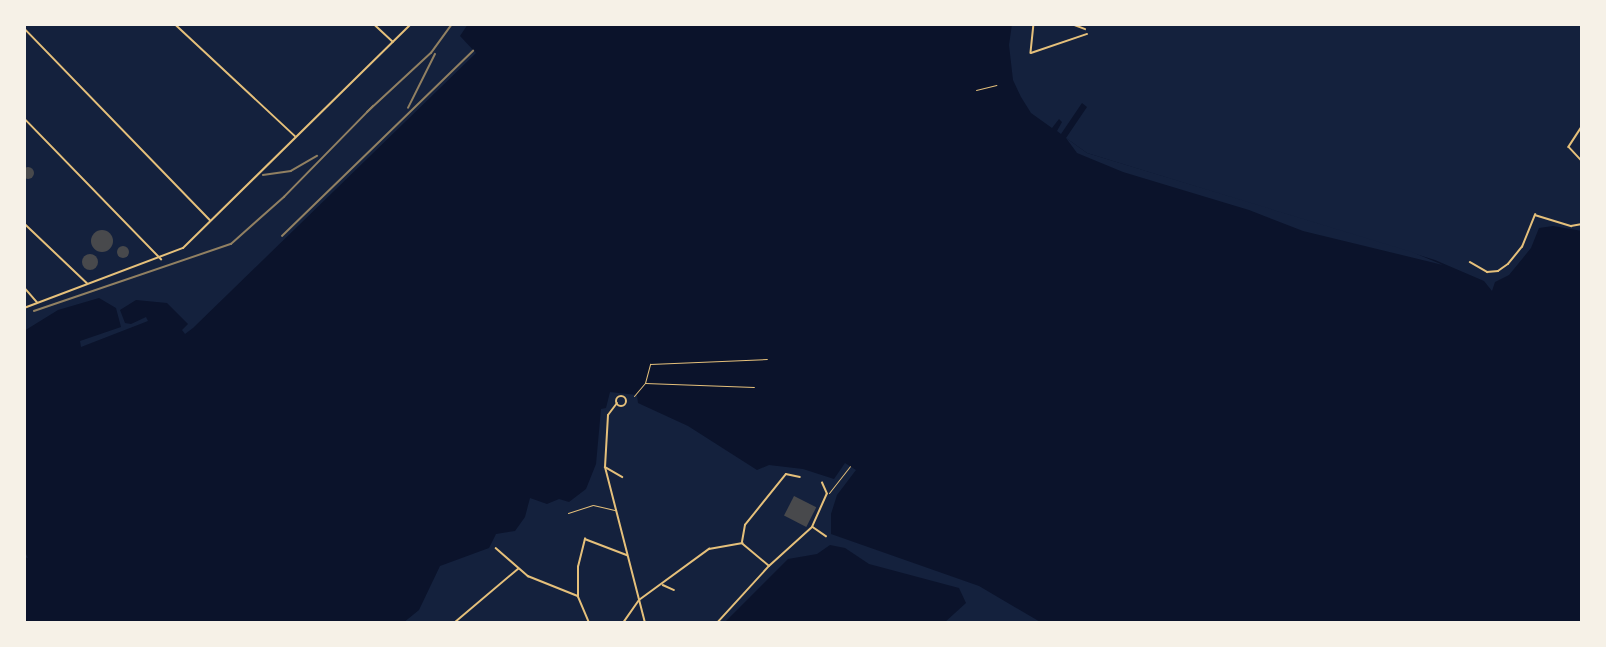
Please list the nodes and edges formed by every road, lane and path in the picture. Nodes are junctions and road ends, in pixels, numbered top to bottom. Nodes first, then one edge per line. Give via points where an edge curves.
1 (175, 24) edge
2 (374, 24) edge
3 (411, 24) edge
4 (1034, 24) edge
5 (1072, 24) edge
6 (24, 28) edge
7 (1085, 28) dead end
8 (1087, 34) dead end
9 (393, 42) junction
10 (996, 85) dead end
11 (976, 90) dead end
12 (24, 118) edge
13 (1582, 127) edge
14 (297, 137) junction
15 (1582, 161) edge
16 (210, 221) junction
17 (24, 223) edge
18 (1582, 224) edge
19 (161, 259) junction
20 (1470, 262) dead end
21 (87, 284) junction
22 (24, 287) edge
23 (37, 303) junction
24 (24, 308) edge
25 (767, 359) dead end
26 (645, 383) junction
27 (754, 387) dead end
28 (634, 396) dead end
29 (617, 403) dead end
30 (850, 466) dead end
31 (605, 467) junction
32 (622, 477) dead end
33 (800, 477) dead end
34 (822, 483) dead end
35 (827, 494) junction
36 (615, 510) junction
37 (568, 513) dead end
38 (812, 527) junction
39 (826, 536) dead end
40 (742, 543) junction
41 (496, 548) dead end
42 (627, 555) junction
43 (769, 566) junction
44 (518, 568) junction
45 (663, 585) junction
46 (674, 590) dead end
47 (578, 597) junction
48 (639, 600) junction
49 (454, 623) edge
50 (589, 623) edge
51 (623, 623) edge
52 (645, 623) edge
53 (717, 623) edge

1 - 14 street
2 - 9 street
3 - 9 street
4 - 8 street via 1030,53
5 - 7 street
6 - 16 street
9 - 14 street
10 - 11 path
12 - 19 street
13 - 15 street via 1569,147
14 - 16 street
16 - 19 street via 183,248
17 - 21 street
18 - 20 street via 1572,226 1535,215 1522,247 1508,264 1498,271 1486,272
19 - 21 street
21 - 23 street
22 - 23 street
23 - 24 street
25 - 26 path via 650,364
26 - 27 path
26 - 28 path
29 - 31 street via 608,415
30 - 35 lane via 837,487
31 - 32 street
31 - 36 street
33 - 40 street via 786,474 745,525
34 - 35 street
35 - 38 street
36 - 37 lane via 593,505
36 - 42 street
38 - 39 street
38 - 43 street
40 - 43 street
40 - 45 street via 709,549
41 - 44 street
42 - 47 street via 585,539 578,567
42 - 48 street
43 - 53 street
44 - 47 street
44 - 49 street
45 - 46 street
45 - 48 street
47 - 50 street
48 - 51 street
48 - 52 street

